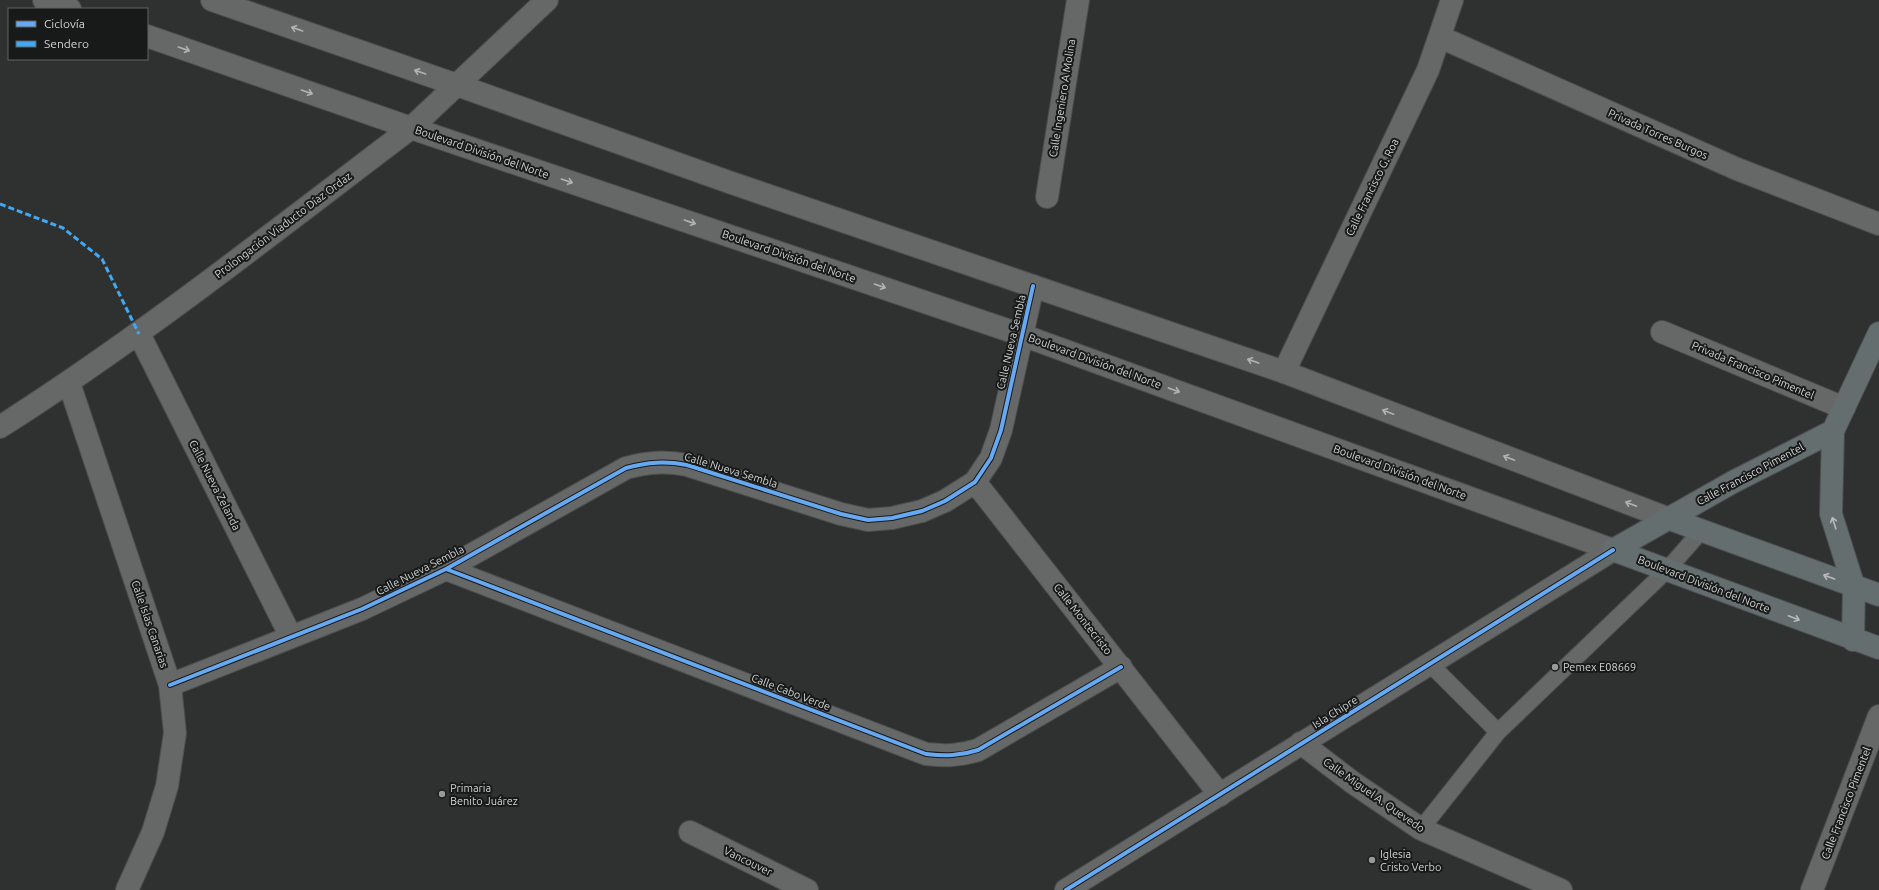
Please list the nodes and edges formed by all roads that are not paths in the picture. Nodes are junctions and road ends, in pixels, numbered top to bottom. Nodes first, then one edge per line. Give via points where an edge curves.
1 (44, 0) edge
2 (212, 0) edge
3 (547, 0) edge
4 (1078, 0) edge
5 (1452, 0) edge
6 (67, 8) edge
7 (148, 36) edge
8 (1440, 37) junction
9 (457, 85) junction
10 (411, 128) junction
11 (1047, 197) dead end
12 (1879, 224) edge
13 (1033, 286) junction
14 (1662, 332) dead end
15 (1879, 333) edge
16 (139, 334) junction
17 (1022, 335) junction
18 (1284, 372) junction
19 (69, 383) junction
20 (1844, 408) junction
21 (0, 427) edge
22 (1833, 431) junction
23 (975, 482) junction
24 (1667, 518) junction
25 (1702, 530) junction
26 (1613, 550) junction
27 (446, 569) junction
28 (1667, 570) junction
29 (1854, 587) junction
30 (1879, 595) edge
31 (291, 637) junction
32 (1853, 640) junction
33 (1879, 648) edge
34 (1430, 664) junction
35 (1121, 667) junction
36 (170, 685) junction
37 (1879, 716) edge
38 (1498, 732) junction
39 (1301, 743) junction
40 (1220, 795) junction
41 (1421, 829) junction
42 (690, 832) dead end
43 (127, 890) edge
44 (807, 890) edge
45 (1066, 890) edge
46 (1561, 890) edge
47 (1812, 890) edge

1 - 6 street
9 -> 2 street
3 - 9 street, Prolongación Viaducto Díaz Ordaz
4 - 11 street, Calle Ingeniero A Molina
5 - 8 street, Calle Francisco G. Roa
7 -> 10 street, Boulevard División del Norte
8 - 12 street, Privada Torres Burgos via 1737,169
8 - 18 street, Calle Francisco G. Roa via 1428,70
9 - 10 street, Prolongación Viaducto Díaz Ordaz
9 - 13 street via 718,179
10 - 16 street, Prolongación Viaducto Díaz Ordaz
10 -> 17 street, Boulevard División del Norte
13 - 17 street, Calle Nueva Sembla
18 -> 13 street
14 - 20 street, Privada Francisco Pimentel
15 - 20 main road
16 - 19 street, Prolongación Viaducto Díaz Ordaz
16 - 31 street, Calle Nueva Zelanda
17 - 23 street, Calle Nueva Sembla via 1001,430 991,458
17 -> 26 street, Boulevard División del Norte
24 -> 18 street
19 - 21 street, Prolongación Viaducto Díaz Ordaz
19 - 36 street, Calle Islas Canarias
20 - 22 main road
22 - 24 main road, Calle Francisco Pimentel
29 -> 22 main road via 1831,514
23 - 27 street, Calle Nueva Sembla via 945,501 922,511 868,520 841,514 687,465 648,462 626,468
23 - 35 street, Calle Montecristo
24 - 25 main road
24 - 26 main road, Isla Chipre
25 - 28 lane
29 -> 25 main road
26 - 28 main road, Boulevard División del Norte
26 - 34 street, Isla Chipre
27 - 31 street, Calle Nueva Sembla via 362,609
27 - 35 street, Calle Cabo Verde via 926,754 950,756 978,750
28 -> 32 main road, Boulevard División del Norte
28 - 38 lane
29 - 30 main road
29 - 32 main road
31 - 36 street, Calle Nueva Sembla
32 - 33 main road, Boulevard División del Norte
34 - 38 lane
34 - 39 street, Isla Chipre
35 - 40 street, Calle Montecristo
36 - 43 street, Calle Islas Canarias via 174,733 167,786 153,832
37 - 47 street, Calle Francisco Pimentel
38 - 41 lane
39 - 40 street, Isla Chipre
39 - 41 street, Calle Miguel A. Quevedo
40 - 45 street, Isla Chipre
41 - 46 street, Calle Miguel A. Quevedo
42 - 44 street, Vancouver

